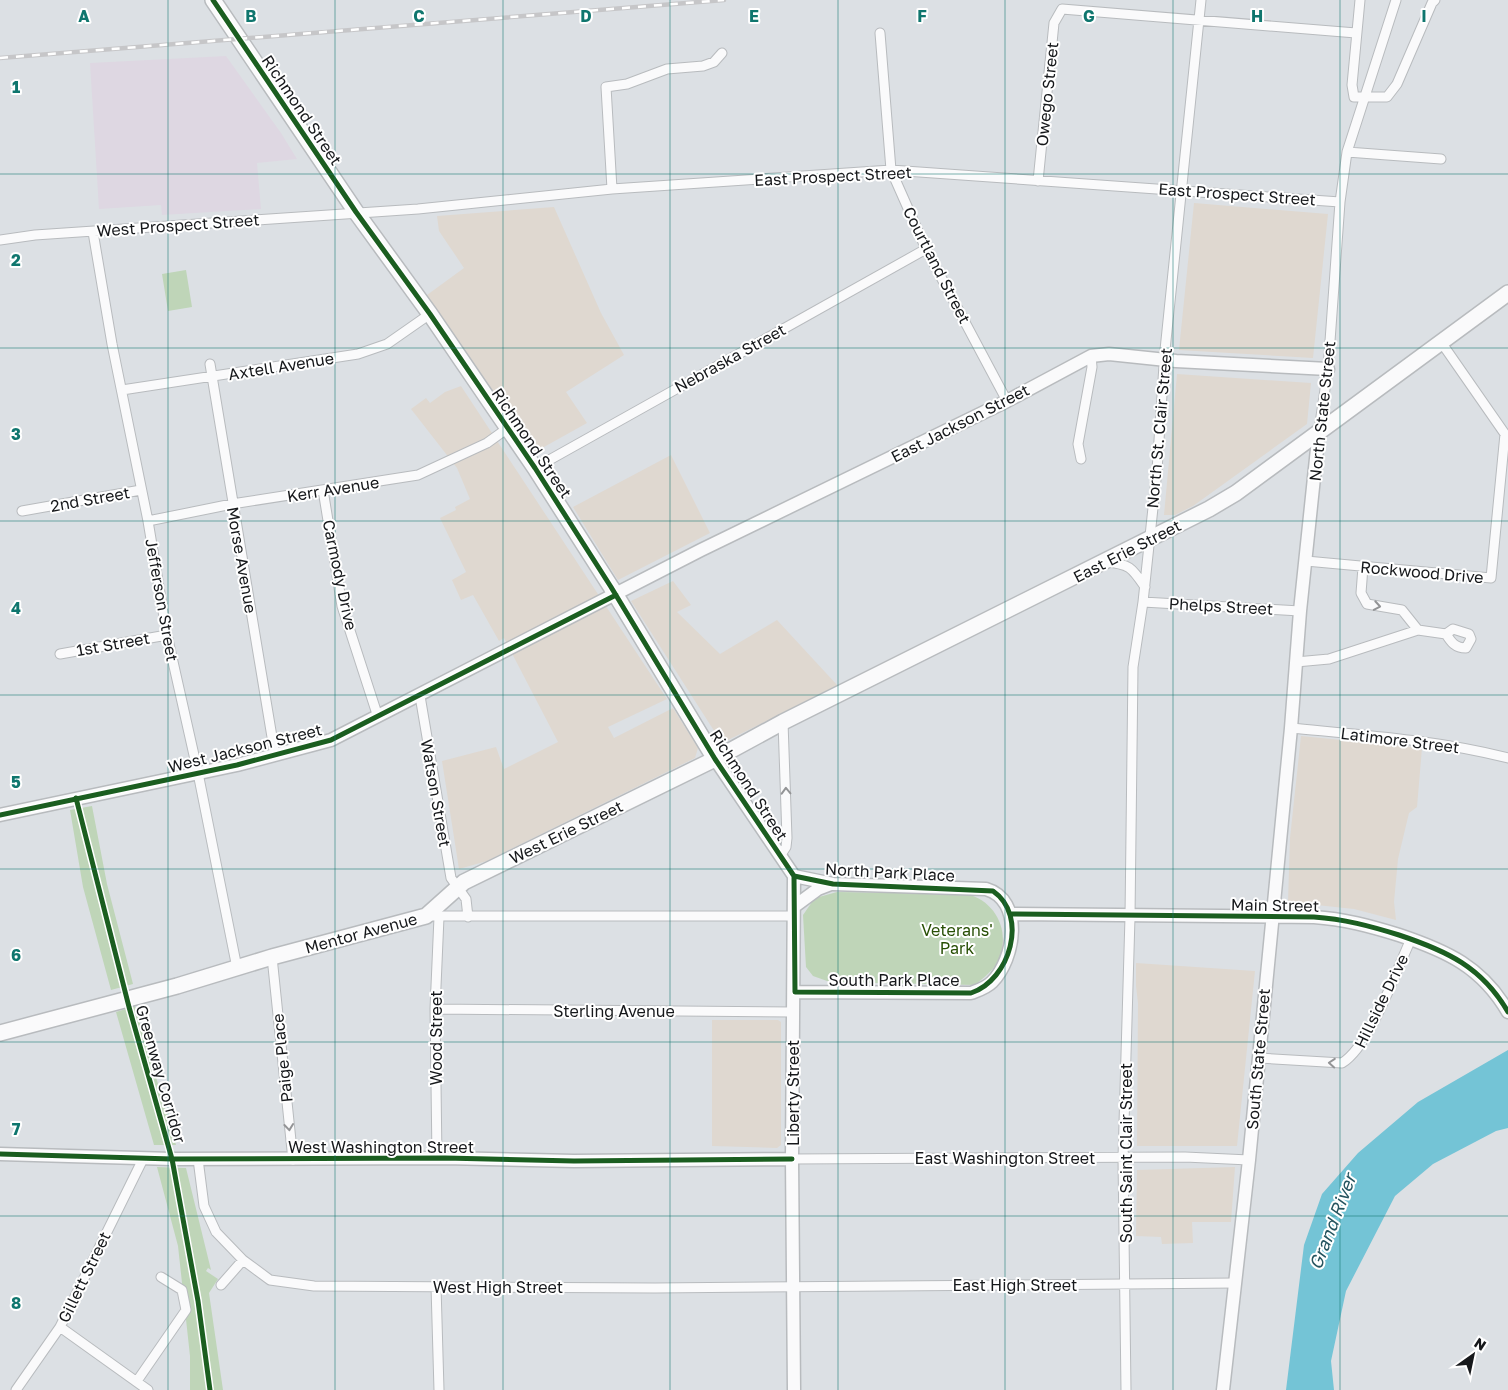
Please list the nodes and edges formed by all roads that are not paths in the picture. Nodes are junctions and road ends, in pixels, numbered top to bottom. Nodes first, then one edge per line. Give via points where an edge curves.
1 (213, 0) edge
2 (1201, 0) edge
3 (1360, 0) edge
4 (1396, 0) edge
5 (1435, 0) edge
6 (1198, 19) junction
7 (880, 33) dead end
8 (1356, 33) junction
9 (722, 54) dead end
10 (1366, 96) junction
11 (1347, 152) junction
12 (1441, 159) dead end
13 (891, 170) junction
14 (1038, 182) junction
15 (612, 189) junction
16 (1181, 190) junction
17 (1340, 202) junction
18 (356, 212) junction
19 (93, 232) junction
20 (0, 240) edge
21 (926, 249) junction
22 (1508, 293) edge
23 (430, 314) junction
24 (1441, 342) junction
25 (1091, 356) junction
26 (1165, 360) junction
27 (210, 364) dead end
28 (1328, 369) junction
29 (212, 376) junction
30 (122, 390) junction
31 (1008, 401) junction
32 (508, 428) junction
33 (1320, 430) junction
34 (1081, 459) dead end
35 (535, 468) junction
36 (141, 490) junction
37 (323, 490) junction
38 (232, 504) junction
39 (22, 511) dead end
40 (148, 522) junction
41 (1149, 541) junction
42 (1306, 561) junction
43 (1106, 562) junction
44 (1363, 567) junction
45 (1144, 587) junction
46 (616, 595) junction
47 (1143, 602) junction
48 (1300, 611) junction
49 (1418, 630) junction
50 (1446, 634) dead end
51 (167, 635) junction
52 (60, 654) dead end
53 (1296, 662) junction
54 (420, 696) junction
55 (378, 716) junction
56 (783, 722) junction
57 (1291, 728) junction
58 (275, 755) junction
59 (1508, 758) edge
60 (715, 759) junction
61 (198, 773) junction
62 (0, 815) edge
63 (780, 856) junction
64 (794, 876) junction
65 (833, 884) junction
66 (456, 889) junction
67 (794, 911) junction
68 (1010, 914) junction
69 (1272, 916) junction
70 (433, 917) junction
71 (468, 917) junction
72 (1130, 917) junction
73 (1411, 939) junction
74 (272, 957) junction
75 (237, 968) junction
76 (795, 992) junction
77 (1506, 1004) edge
78 (435, 1009) junction
79 (793, 1012) junction
80 (0, 1033) edge
81 (1259, 1058) junction
82 (0, 1154) edge
83 (437, 1158) junction
84 (1123, 1158) junction
85 (143, 1159) junction
86 (792, 1159) junction
87 (198, 1160) junction
88 (293, 1160) junction
89 (1249, 1160) junction
90 (243, 1260) junction
91 (162, 1277) dead end
92 (1127, 1283) junction
93 (1236, 1283) junction
94 (221, 1285) dead end
95 (436, 1286) junction
96 (793, 1286) junction
97 (60, 1327) junction
98 (137, 1381) junction
99 (16, 1390) edge
100 (148, 1390) edge
101 (439, 1390) edge
102 (794, 1390) edge
103 (1126, 1390) edge
104 (1223, 1390) edge

1 - 18 main road, Richmond Street
2 - 6 street, North St. Clair Street
3 - 8 street
4 - 10 street, North State Street
5 - 10 street via 1397,84 1387,97
6 - 8 street
6 - 14 street, Owego Street via 1062,9 1054,23
6 - 16 street, North St. Clair Street
7 - 13 street, Courtland Street
8 - 10 street via 1352,85 1354,97
9 - 15 street via 703,66 667,69 627,84 606,87
10 - 11 street, North State Street
11 - 12 street
11 - 17 street, North State Street
13 - 14 street, East Prospect Street
13 - 15 street, East Prospect Street
13 - 21 street, Courtland Street
14 - 16 street, East Prospect Street
15 - 18 street, East Prospect Street via 418,209
16 - 17 street, East Prospect Street
16 - 26 street, North St. Clair Street
17 - 28 street, North State Street
18 - 19 street, West Prospect Street
18 - 23 main road, Richmond Street
19 - 20 street, West Prospect Street
19 - 30 street, Jefferson Street
21 - 31 street, Courtland Street
21 - 35 street, Nebraska Street
22 - 24 main road, East Erie Street
23 - 29 street, Axtell Avenue via 388,344 358,354
23 - 32 main road, Richmond Street
24 - 33 main road, East Erie Street
24 - 44 street, Rockwood Drive via 1505,434 1491,578
25 - 26 street, East Jackson Street via 1108,354
25 - 31 street, East Jackson Street
25 - 34 street via 1092,367 1078,444
26 - 28 street, East Jackson Street
26 - 41 street, North St. Clair Street
27 - 29 street, Morse Avenue
28 - 33 street, North State Street
29 - 30 street, Axtell Avenue
29 - 38 street, Morse Avenue
30 - 36 street, Jefferson Street
31 - 46 street, East Jackson Street via 701,550
32 - 35 main road, Richmond Street
32 - 37 street, Kerr Avenue via 487,444 418,475
33 - 41 main road, East Erie Street via 1236,493
33 - 42 street, North State Street
35 - 46 main road, Richmond Street
36 - 39 street, 2nd Street
36 - 40 street, Jefferson Street
37 - 38 street, Kerr Avenue
37 - 55 street, Carmody Drive via 342,606
38 - 40 street, Kerr Avenue
38 - 58 street, Morse Avenue
40 - 51 street, Jefferson Street
41 - 43 main road, East Erie Street
41 - 45 street, North St. Clair Street
42 - 44 street, Rockwood Drive
42 - 48 street, North State Street
43 - 45 street via 1124,563
43 - 56 main road, East Erie Street
44 -> 49 street via 1361,593 1367,604 1402,610
45 - 47 street, North St. Clair Street
46 - 54 street, West Jackson Street
46 - 60 main road, Richmond Street
47 - 48 street, Phelps Street
47 - 72 street, North St. Clair Street via 1133,679
48 - 53 street, North State Street
49 - 50 street
49 - 53 street via 1329,659
51 - 52 street, 1st Street
51 - 61 street, Jefferson Street
53 - 57 street, North State Street
54 - 55 street, West Jackson Street
54 - 66 street, Watson Street via 451,878
55 - 58 street, West Jackson Street via 332,740
56 - 60 main road, East Erie Street
63 -> 56 street via 787,838
57 - 59 street, Latimore Street via 1399,739
57 - 69 street, South State Street
58 - 61 street, West Jackson Street
60 - 63 street, Richmond Street
60 - 66 main road, West Erie Street via 464,882
61 - 62 street, West Jackson Street
61 - 75 street, Jefferson Street
63 - 64 street, Richmond Street
64 - 65 street, North Park Place
64 - 67 street
65 - 67 street, North Park Place via 818,888
65 - 68 street, North Park Place via 986,889 1001,897
66 - 70 main road, West Erie Street
66 - 71 street, Watson Street via 466,899
67 - 71 street, Mentor Avenue
67 - 76 street, Liberty Street
68 - 72 street, Main Street
68 - 76 street, South Park Place via 1008,955 999,974 991,983 971,993
69 - 72 street, Main Street
69 - 73 street, Main Street via 1338,918
69 - 81 street, South State Street
70 - 71 street, Mentor Avenue
70 - 74 main road, Mentor Avenue
70 - 78 street, Wood Street
72 - 84 street, South Saint Clair Street
73 - 77 street, Main Street via 1457,958
73 -> 81 street, Hillside Drive via 1353,1056 1342,1063
74 - 75 main road, Mentor Avenue
74 -> 88 street, Paige Place
75 - 80 main road, Mentor Avenue
76 - 79 street, Liberty Street
78 - 79 street, Sterling Avenue
78 - 83 street, Wood Street
79 - 86 street, Liberty Street
81 - 89 street, South State Street
82 - 85 street, West Washington Street
83 - 86 street, West Washington Street via 574,1161
83 - 88 street, West Washington Street
84 - 86 street, East Washington Street
84 - 89 street, East Washington Street
84 - 92 street, South Saint Clair Street
85 - 87 street, West Washington Street
85 - 97 street, Gillett Street
86 - 96 street, Liberty Street
87 - 88 street, West Washington Street
87 - 90 street, West High Street via 204,1206 216,1232
89 - 93 street, South State Street
90 - 94 street
90 - 95 street, West High Street via 270,1280 302,1286
91 - 98 street via 182,1290 186,1310
92 - 93 street, East High Street
92 - 96 street, East High Street
92 - 103 street, South Saint Clair Street
93 - 104 street, South State Street
95 - 96 street, West High Street
95 - 101 street
96 - 102 street, Liberty Street
97 - 98 street
97 - 99 street, Gillett Street
98 - 100 street

